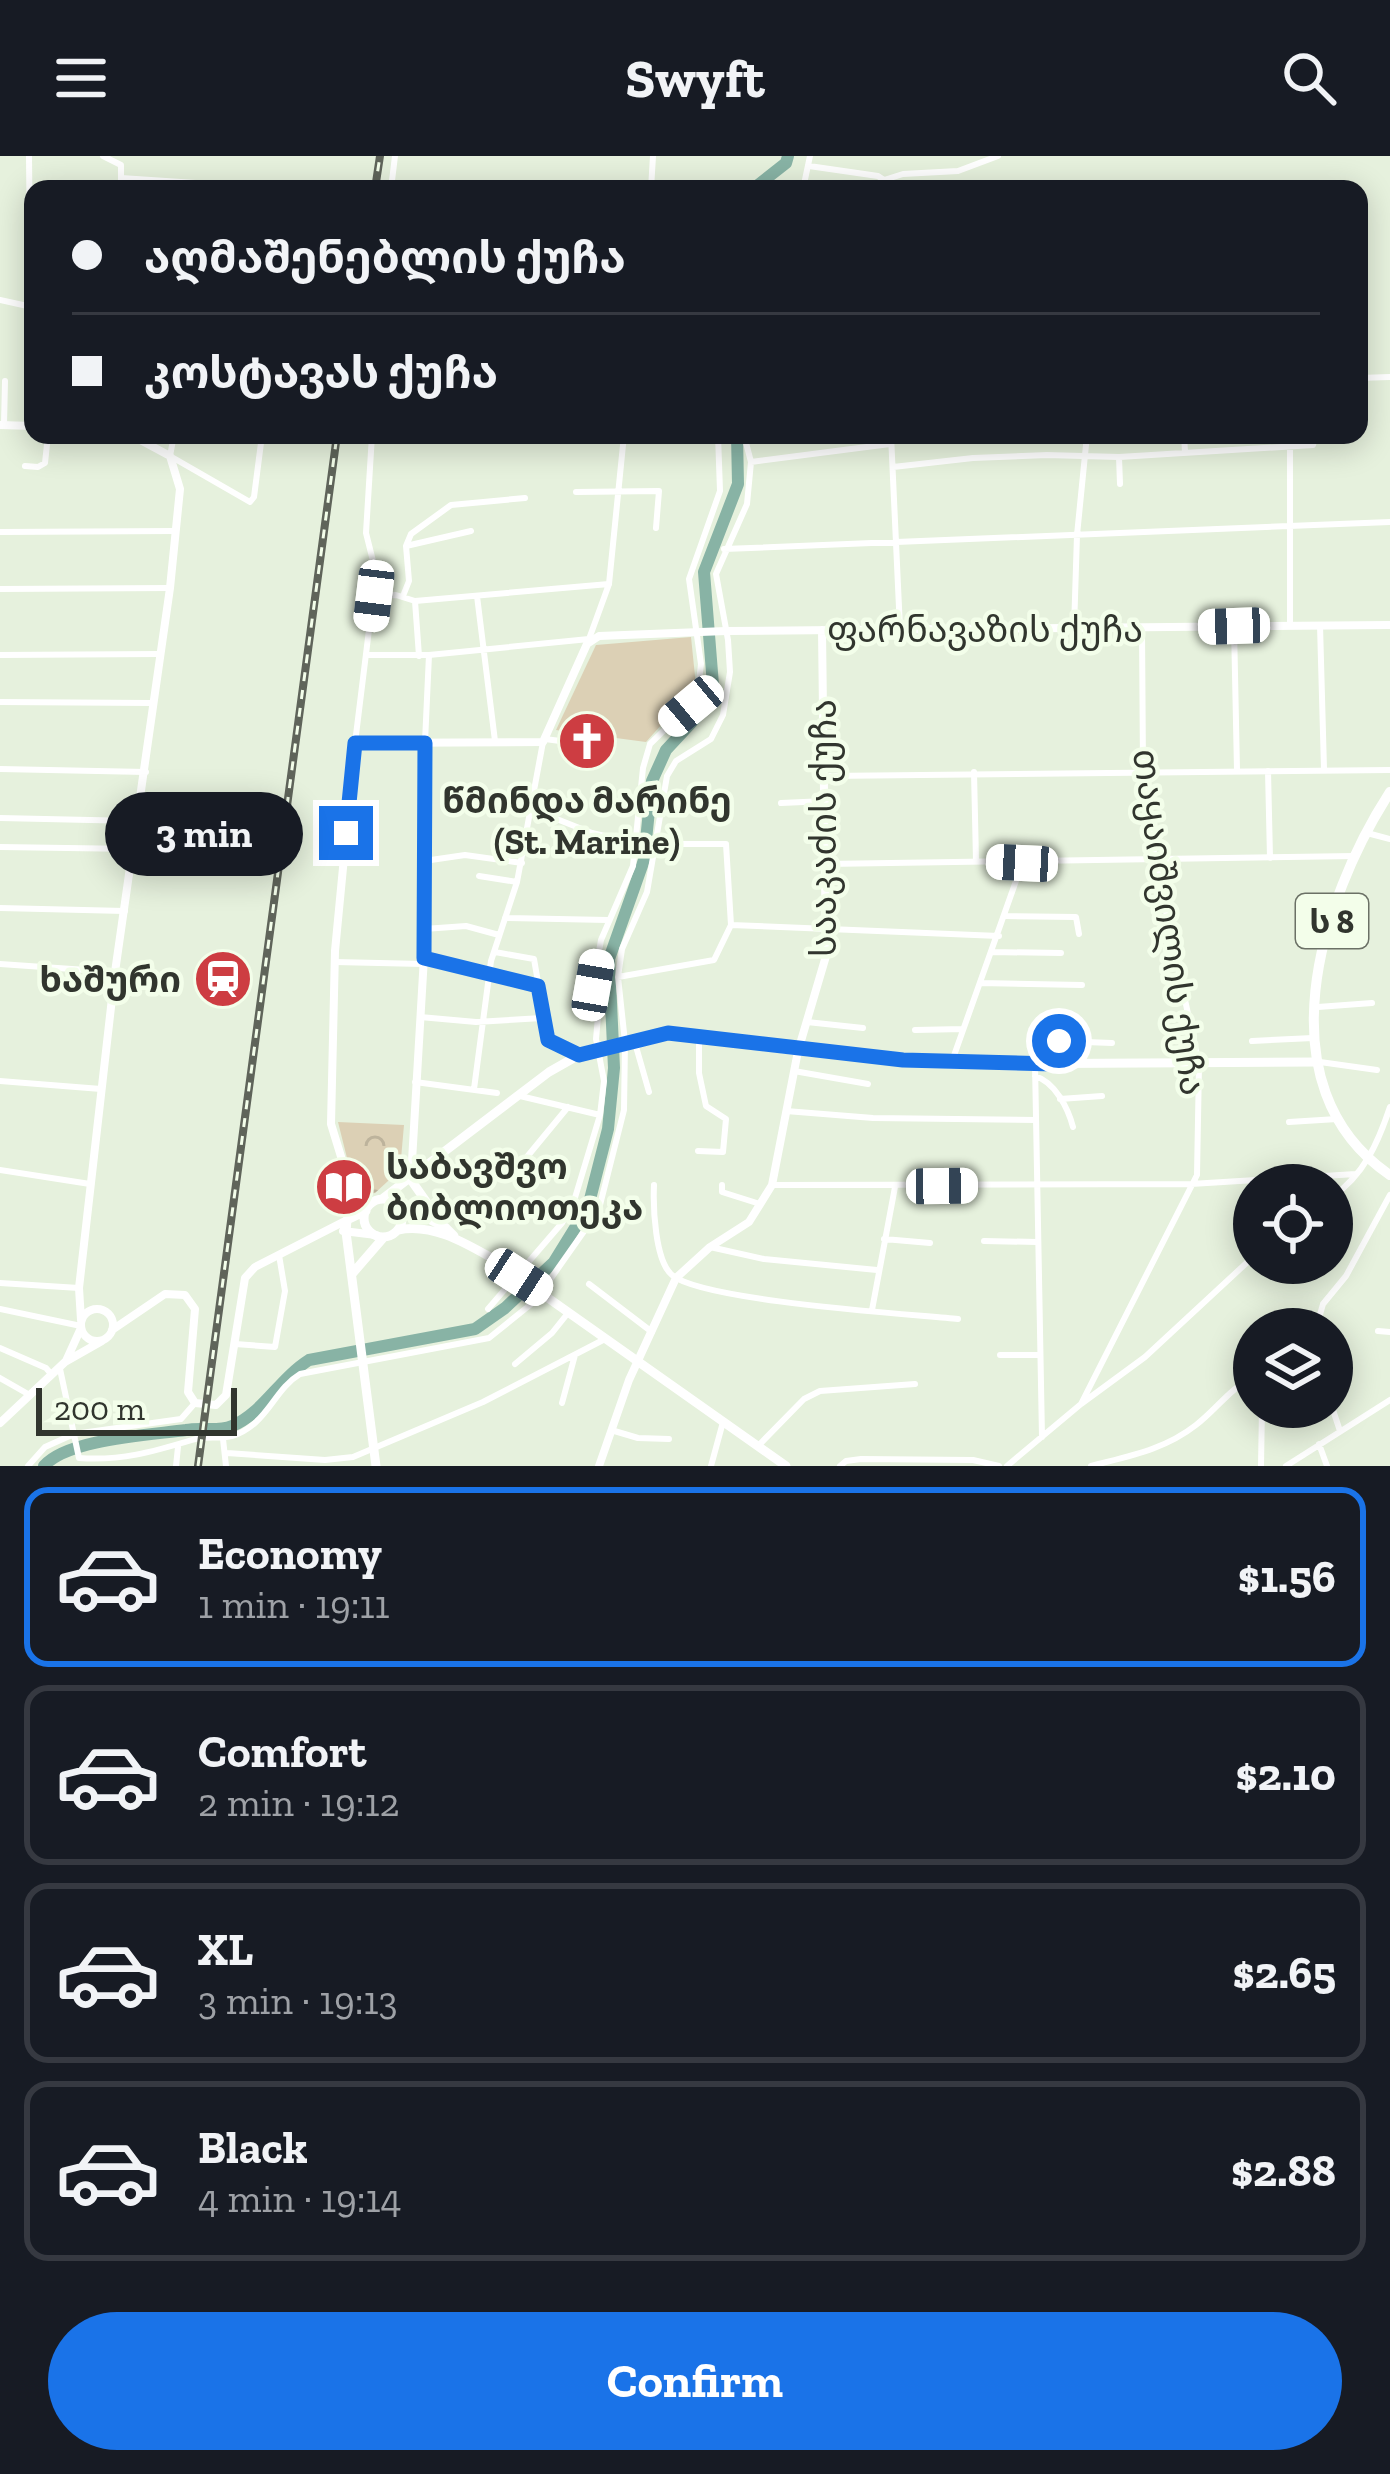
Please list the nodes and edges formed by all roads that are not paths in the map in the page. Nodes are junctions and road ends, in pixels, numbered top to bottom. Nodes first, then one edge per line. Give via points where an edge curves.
1 (103, 156) edge
2 (810, 156) edge
3 (998, 156) edge
4 (121, 160) edge
5 (809, 166) junction
6 (121, 178) joint
7 (151, 180) edge
8 (805, 180) edge
9 (874, 180) edge
10 (892, 180) edge
11 (5, 381) dead end
12 (2, 425) edge
13 (47, 444) edge
14 (148, 444) edge
15 (172, 444) edge
16 (261, 444) edge
17 (371, 444) edge
18 (623, 444) edge
19 (718, 444) edge
20 (746, 444) edge
21 (861, 444) edge
22 (891, 444) edge
23 (1086, 444) edge
24 (1184, 444) edge
25 (1313, 444) edge
26 (1290, 446) junction
27 (1184, 452) junction
28 (1085, 455) junction
29 (170, 456) junction
30 (1119, 457) junction
31 (751, 462) junction
32 (25, 466) dead end
33 (893, 466) junction
34 (1120, 484) dead end
35 (577, 492) dead end
36 (620, 493) junction
37 (525, 498) dead end
38 (1390, 522) edge
39 (1289, 524) junction
40 (656, 528) dead end
41 (175, 530) junction
42 (471, 531) dead end
43 (0, 532) edge
44 (1077, 535) junction
45 (898, 540) junction
46 (406, 546) junction
47 (724, 549) junction
48 (609, 584) junction
49 (170, 588) junction
50 (0, 589) edge
51 (374, 596) junction
52 (403, 596) junction
53 (477, 596) junction
54 (415, 601) junction
55 (1290, 625) junction
56 (1320, 625) junction
57 (1390, 625) edge
58 (1234, 626) junction
59 (1074, 629) junction
60 (1142, 629) junction
61 (822, 630) junction
62 (697, 631) junction
63 (725, 631) junction
64 (900, 631) junction
65 (589, 639) junction
66 (484, 651) junction
67 (160, 654) junction
68 (367, 655) junction
69 (429, 655) junction
70 (0, 656) edge
71 (419, 656) junction
72 (0, 702) edge
73 (155, 703) junction
74 (544, 740) junction
75 (495, 742) junction
76 (355, 743) junction
77 (425, 743) junction
78 (598, 746) dead end
79 (0, 769) edge
80 (1324, 769) junction
81 (1143, 770) junction
82 (1237, 770) junction
83 (1268, 770) junction
84 (1390, 770) edge
85 (146, 772) junction
86 (974, 772) junction
87 (825, 776) junction
88 (1390, 792) edge
89 (826, 800) junction
90 (781, 803) dead end
91 (533, 810) junction
92 (0, 818) edge
93 (139, 821) junction
94 (1367, 833) junction
95 (1390, 839) edge
96 (634, 843) junction
97 (656, 844) junction
98 (0, 847) edge
99 (135, 849) junction
100 (1355, 856) junction
101 (1270, 858) junction
102 (1155, 860) junction
103 (976, 861) junction
104 (422, 862) junction
105 (522, 862) junction
106 (1022, 863) junction
107 (826, 864) junction
108 (478, 876) dead end
109 (517, 882) junction
110 (0, 908) edge
111 (125, 910) junction
112 (1006, 916) junction
113 (505, 919) junction
114 (608, 920) junction
115 (731, 925) junction
116 (827, 928) junction
117 (424, 929) junction
118 (1078, 934) dead end
119 (499, 935) junction
120 (999, 936) junction
121 (494, 952) junction
122 (992, 952) junction
123 (1061, 952) dead end
124 (424, 961) junction
125 (334, 962) junction
126 (0, 964) edge
127 (116, 972) junction
128 (489, 975) junction
129 (618, 977) junction
130 (980, 983) junction
131 (1082, 985) dead end
132 (538, 986) junction
133 (1372, 1003) dead end
134 (1314, 1007) junction
135 (420, 1017) junction
136 (542, 1018) junction
137 (485, 1021) junction
138 (807, 1022) junction
139 (863, 1028) dead end
140 (962, 1029) junction
141 (915, 1030) dead end
142 (699, 1037) junction
143 (1313, 1038) junction
144 (627, 1041) junction
145 (1252, 1041) dead end
146 (1112, 1042) dead end
147 (600, 1050) junction
148 (798, 1051) junction
149 (579, 1055) junction
150 (1316, 1062) junction
151 (951, 1064) junction
152 (1053, 1064) junction
153 (1199, 1064) junction
154 (1035, 1070) junction
155 (1378, 1070) dead end
156 (794, 1071) junction
157 (0, 1081) edge
158 (415, 1082) junction
159 (868, 1084) dead end
160 (100, 1089) junction
161 (474, 1089) junction
162 (649, 1092) dead end
163 (497, 1093) dead end
164 (516, 1095) junction
165 (1102, 1096) dead end
166 (1060, 1099) junction
167 (568, 1107) junction
168 (1390, 1107) edge
169 (786, 1111) junction
170 (600, 1115) junction
171 (1337, 1119) junction
172 (1036, 1120) junction
173 (1289, 1122) dead end
174 (1073, 1127) dead end
175 (698, 1150) dead end
176 (1369, 1160) junction
177 (0, 1169) edge
178 (1356, 1174) junction
179 (512, 1175) dead end
180 (1390, 1175) edge
181 (1353, 1177) edge
182 (411, 1180) junction
183 (90, 1184) junction
184 (1191, 1184) junction
185 (654, 1185) dead end
186 (722, 1185) dead end
187 (1036, 1185) junction
188 (772, 1186) junction
189 (895, 1186) junction
190 (354, 1192) junction
191 (1390, 1195) edge
192 (382, 1199) junction
193 (760, 1204) junction
194 (400, 1209) junction
195 (365, 1211) junction
196 (346, 1226) junction
197 (445, 1227) junction
198 (398, 1230) junction
199 (380, 1236) junction
200 (884, 1239) junction
201 (458, 1240) junction
202 (984, 1241) dead end
203 (1037, 1242) junction
204 (930, 1243) dead end
205 (710, 1247) junction
206 (279, 1255) junction
207 (878, 1270) junction
208 (352, 1274) junction
209 (1233, 1275) edge
210 (518, 1276) junction
211 (676, 1278) junction
212 (0, 1283) edge
213 (589, 1284) dead end
214 (79, 1288) junction
215 (541, 1292) junction
216 (145, 1306) junction
217 (1323, 1308) edge
218 (488, 1309) dead end
219 (0, 1310) edge
220 (872, 1310) junction
221 (102, 1311) junction
222 (571, 1311) junction
223 (958, 1319) dead end
224 (81, 1325) junction
225 (112, 1330) junction
226 (1378, 1331) dead end
227 (652, 1332) junction
228 (1390, 1332) edge
229 (608, 1337) junction
230 (102, 1340) junction
231 (233, 1344) junction
232 (0, 1348) edge
233 (575, 1355) junction
234 (1000, 1355) dead end
235 (1040, 1355) junction
236 (361, 1358) junction
237 (638, 1360) junction
238 (515, 1364) dead end
239 (59, 1369) junction
240 (0, 1378) edge
241 (915, 1384) dead end
242 (1233, 1390) edge
243 (28, 1394) junction
244 (1390, 1400) edge
245 (195, 1403) junction
246 (562, 1403) dead end
247 (1081, 1404) junction
248 (723, 1422) junction
249 (0, 1423) edge
250 (1262, 1428) edge
251 (1339, 1428) edge
252 (611, 1430) junction
253 (1340, 1431) junction
254 (74, 1435) junction
255 (1042, 1436) junction
256 (223, 1439) junction
257 (669, 1439) dead end
258 (1319, 1444) junction
259 (758, 1446) junction
260 (178, 1448) junction
261 (374, 1448) junction
262 (227, 1453) junction
263 (79, 1456) junction
264 (71, 1465) edge
265 (28, 1466) edge
266 (176, 1466) edge
267 (226, 1466) edge
268 (376, 1466) edge
269 (599, 1466) edge
270 (711, 1466) edge
271 (786, 1466) edge
272 (840, 1466) edge
273 (1003, 1466) edge
274 (1090, 1466) edge
275 (1261, 1466) edge
276 (1286, 1466) edge
277 (1327, 1466) edge

1 - 4 street
2 - 5 street
3 - 10 street
4 - 6 street
5 - 8 street
5 - 9 street
6 - 7 street
11 - 12 street
13 - 32 street via 45,463
14 - 29 street
15 - 29 street
16 - 29 street via 250,502
17 - 51 street via 366,533
18 - 36 street
19 - 62 street via 720,491 689,579
20 - 31 street
21 - 31 street
22 - 33 street
23 - 28 street
24 - 27 street
25 - 26 street
26 - 27 street
26 - 39 street
27 - 30 street
28 - 30 street
28 - 33 street
28 - 44 street
29 - 41 street via 180,489
30 - 34 street
31 - 47 street via 747,504
33 - 45 street
35 - 36 street
36 - 40 street via 659,491
36 - 48 street
37 - 46 street via 451,505
38 - 39 street
39 - 44 street
39 - 55 street
41 - 43 street
41 - 49 street
42 - 46 street
44 - 45 street
44 - 59 street
45 - 47 street
45 - 64 street
46 - 52 street
47 - 63 street via 716,582
48 - 53 street
48 - 65 street
49 - 50 street
49 - 67 street
51 - 52 street
51 - 68 street
52 - 54 street
53 - 54 street
53 - 66 street
54 - 71 street
55 - 56 street, ფარნავაზის ქუჩა
55 - 58 street, ფარნავაზის ქუჩა
56 - 57 street, ფარნავაზის ქუჩა
56 - 80 street
58 - 60 street, ფარნავაზის ქუჩა
58 - 82 street
59 - 60 street, ფარნავაზის ქუჩა
59 - 64 street, ფარნავაზის ქუჩა
60 - 81 street, თაყაიშვილის ქუჩა
61 - 63 street, ფარნავაზის ქუჩა
61 - 64 street, ფარნავაზის ქუჩა
61 - 87 street, სააკაძის ქუჩა
62 - 63 street, ფარნავაზის ქუჩა
62 - 65 street
62 - 96 street via 697,698 650,744
63 - 97 street via 723,715 711,739 667,776
65 - 66 street
65 - 74 street
66 - 69 street
66 - 75 street
67 - 70 street
67 - 73 street
68 - 71 street
68 - 76 street
69 - 71 street
69 - 77 street
72 - 73 street
73 - 85 street
74 - 75 street
74 - 78 street
74 - 91 street
75 - 77 street
76 - 77 street
76 - 125 street
77 - 104 street
79 - 85 street
80 - 83 street
80 - 84 street
81 - 82 street
81 - 86 street
81 - 102 street, თაყაიშვილის ქუჩა
82 - 83 street
83 - 101 street
85 - 93 street
86 - 87 street
86 - 103 street
87 - 89 street, სააკაძის ქუჩა
88 - 94 highway, ს 8
89 - 90 street
89 - 107 street, სააკაძის ქუჩა
91 - 96 street
91 - 105 street
92 - 93 street
93 - 99 street
94 - 95 street
94 - 100 highway, ს 8
96 - 114 street via 633,866
97 - 115 street via 726,844
97 - 129 street
98 - 99 street
99 - 111 street
100 - 101 street
100 - 134 highway, ს 8
101 - 102 street
102 - 106 street
102 - 153 street, თაყაიშვილის ქუჩა
103 - 106 street
103 - 107 street
104 - 105 street via 465,855
104 - 117 street
105 - 109 street
106 - 112 street
107 - 116 street, სააკაძის ქუჩა
108 - 109 street
109 - 113 street
110 - 111 street
111 - 127 street
112 - 118 street via 1076,917
112 - 120 street
113 - 114 street
113 - 119 street
114 - 147 street via 593,985
115 - 116 street
115 - 129 street via 714,960
116 - 120 street
116 - 138 street, სააკაძის ქუჩა
117 - 119 street via 466,926
117 - 124 street
119 - 121 street
120 - 122 street
121 - 128 street
121 - 132 street via 534,959
122 - 123 street
122 - 130 street
124 - 125 street
124 - 128 street
124 - 135 street
125 - 190 street via 331,1124
126 - 127 street
127 - 160 street
128 - 132 street
128 - 137 street
129 - 144 street
130 - 131 street
130 - 140 street
132 - 136 street
133 - 134 street
134 - 143 highway, ს 8
135 - 137 street
135 - 158 street
136 - 137 street
136 - 149 street via 549,1042
137 - 161 street
138 - 139 street
138 - 148 street, სააკაძის ქუჩა
140 - 141 street
140 - 151 street
142 - 144 main road
142 - 148 main road
142 - 175 street via 707,1108 726,1119 723,1152
143 - 145 street
143 - 150 highway, ს 8
144 - 147 main road
144 - 162 street
144 - 215 street via 624,1110 600,1205
146 - 152 street via 1059,1041
147 - 149 main road
147 - 170 street
148 - 151 main road
148 - 156 street, სააკაძის ქუჩა
149 - 164 main road
150 - 153 main road
150 - 155 street
150 - 171 highway, ს 8
151 - 154 main road
152 - 153 main road
152 - 154 main road
153 - 184 street, თაყაიშვილის ქუჩა
154 - 166 street
154 - 172 street
156 - 159 street
156 - 169 street, სააკაძის ქუჩა
157 - 160 street
158 - 161 street
158 - 182 street
160 - 183 street
161 - 163 street
164 - 167 street
164 - 182 main road
165 - 166 street
166 - 174 street
167 - 170 street
167 - 179 street
168 - 176 street
169 - 172 street
169 - 188 street, სააკაძის ქუჩა
170 - 210 street via 574,1201
171 - 173 street
171 - 176 highway, ს 8
172 - 187 street
176 - 178 street
176 - 180 highway, ს 8
177 - 183 street
178 - 181 street
178 - 184 street
182 - 192 main road
182 - 194 main road
182 - 197 main road
183 - 214 street
184 - 187 street
184 - 247 street, თაყაიშვილის ქუჩა
185 - 211 street via 653,1217
186 - 193 street via 728,1195
187 - 189 street
187 - 203 street
188 - 189 street
188 - 193 street, სააკაძის ქუჩა
189 - 200 street
190 - 195 street
190 - 196 street
191 - 217 street
192 - 194 main road
192 - 195 main road
193 - 205 street, სააკაძის ქუჩა via 749,1222
194 - 197 main road
194 - 198 main road
195 - 196 main road
195 - 199 main road via 366,1225
196 - 199 street
196 - 206 street
196 - 208 main road
197 - 201 main road
198 - 199 main road
198 - 201 main road via 423,1228
199 - 208 main road
200 - 204 street
200 - 207 street
201 - 210 main road
202 - 203 street
203 - 235 street
205 - 207 street
205 - 211 street, სააკაძის ქუჩა
206 - 231 street via 245,1278
206 - 231 street via 285,1291 275,1347
207 - 220 street
208 - 236 main road
209 - 247 street
210 - 215 main road
210 - 218 street
211 - 220 street via 736,1295
211 - 227 street, სააკაძის ქუჩა
212 - 214 street
213 - 227 street
214 - 221 street
214 - 224 street
215 - 222 main road
215 - 236 street via 489,1338
216 - 221 street
216 - 225 street
216 - 245 street via 173,1292 194,1303 187,1386
219 - 224 street
220 - 223 street
221 - 224 street via 88,1312
221 - 225 street
222 - 229 main road
222 - 238 street
224 - 230 street via 91,1340
224 - 239 street
225 - 230 street
226 - 228 street
227 - 237 street, სააკაძის ქუჩა
229 - 233 street
229 - 237 main road
230 - 239 street
231 - 245 street via 222,1401
232 - 239 street
233 - 246 street
233 - 261 street
234 - 235 street
235 - 255 street
236 - 256 street via 288,1381 257,1422
236 - 261 main road
237 - 248 main road
237 - 252 street, სააკაძის ქუჩა
239 - 243 street
239 - 254 street
240 - 243 street
241 - 259 street via 820,1391
242 - 274 street via 1184,1435
243 - 249 street
244 - 253 street
245 - 254 street via 181,1418
247 - 255 street
248 - 259 main road
248 - 270 street
250 - 275 street
251 - 253 street
252 - 257 street
252 - 269 street, სააკაძის ქუჩა
253 - 258 street
254 - 263 street
254 - 265 street
255 - 273 street
256 - 260 street via 195,1438
256 - 262 street
258 - 276 street
258 - 277 street
259 - 271 main road
260 - 263 street
260 - 266 street
261 - 262 street via 325,1460
261 - 268 main road
262 - 267 street
263 - 264 street
272 - 273 street

